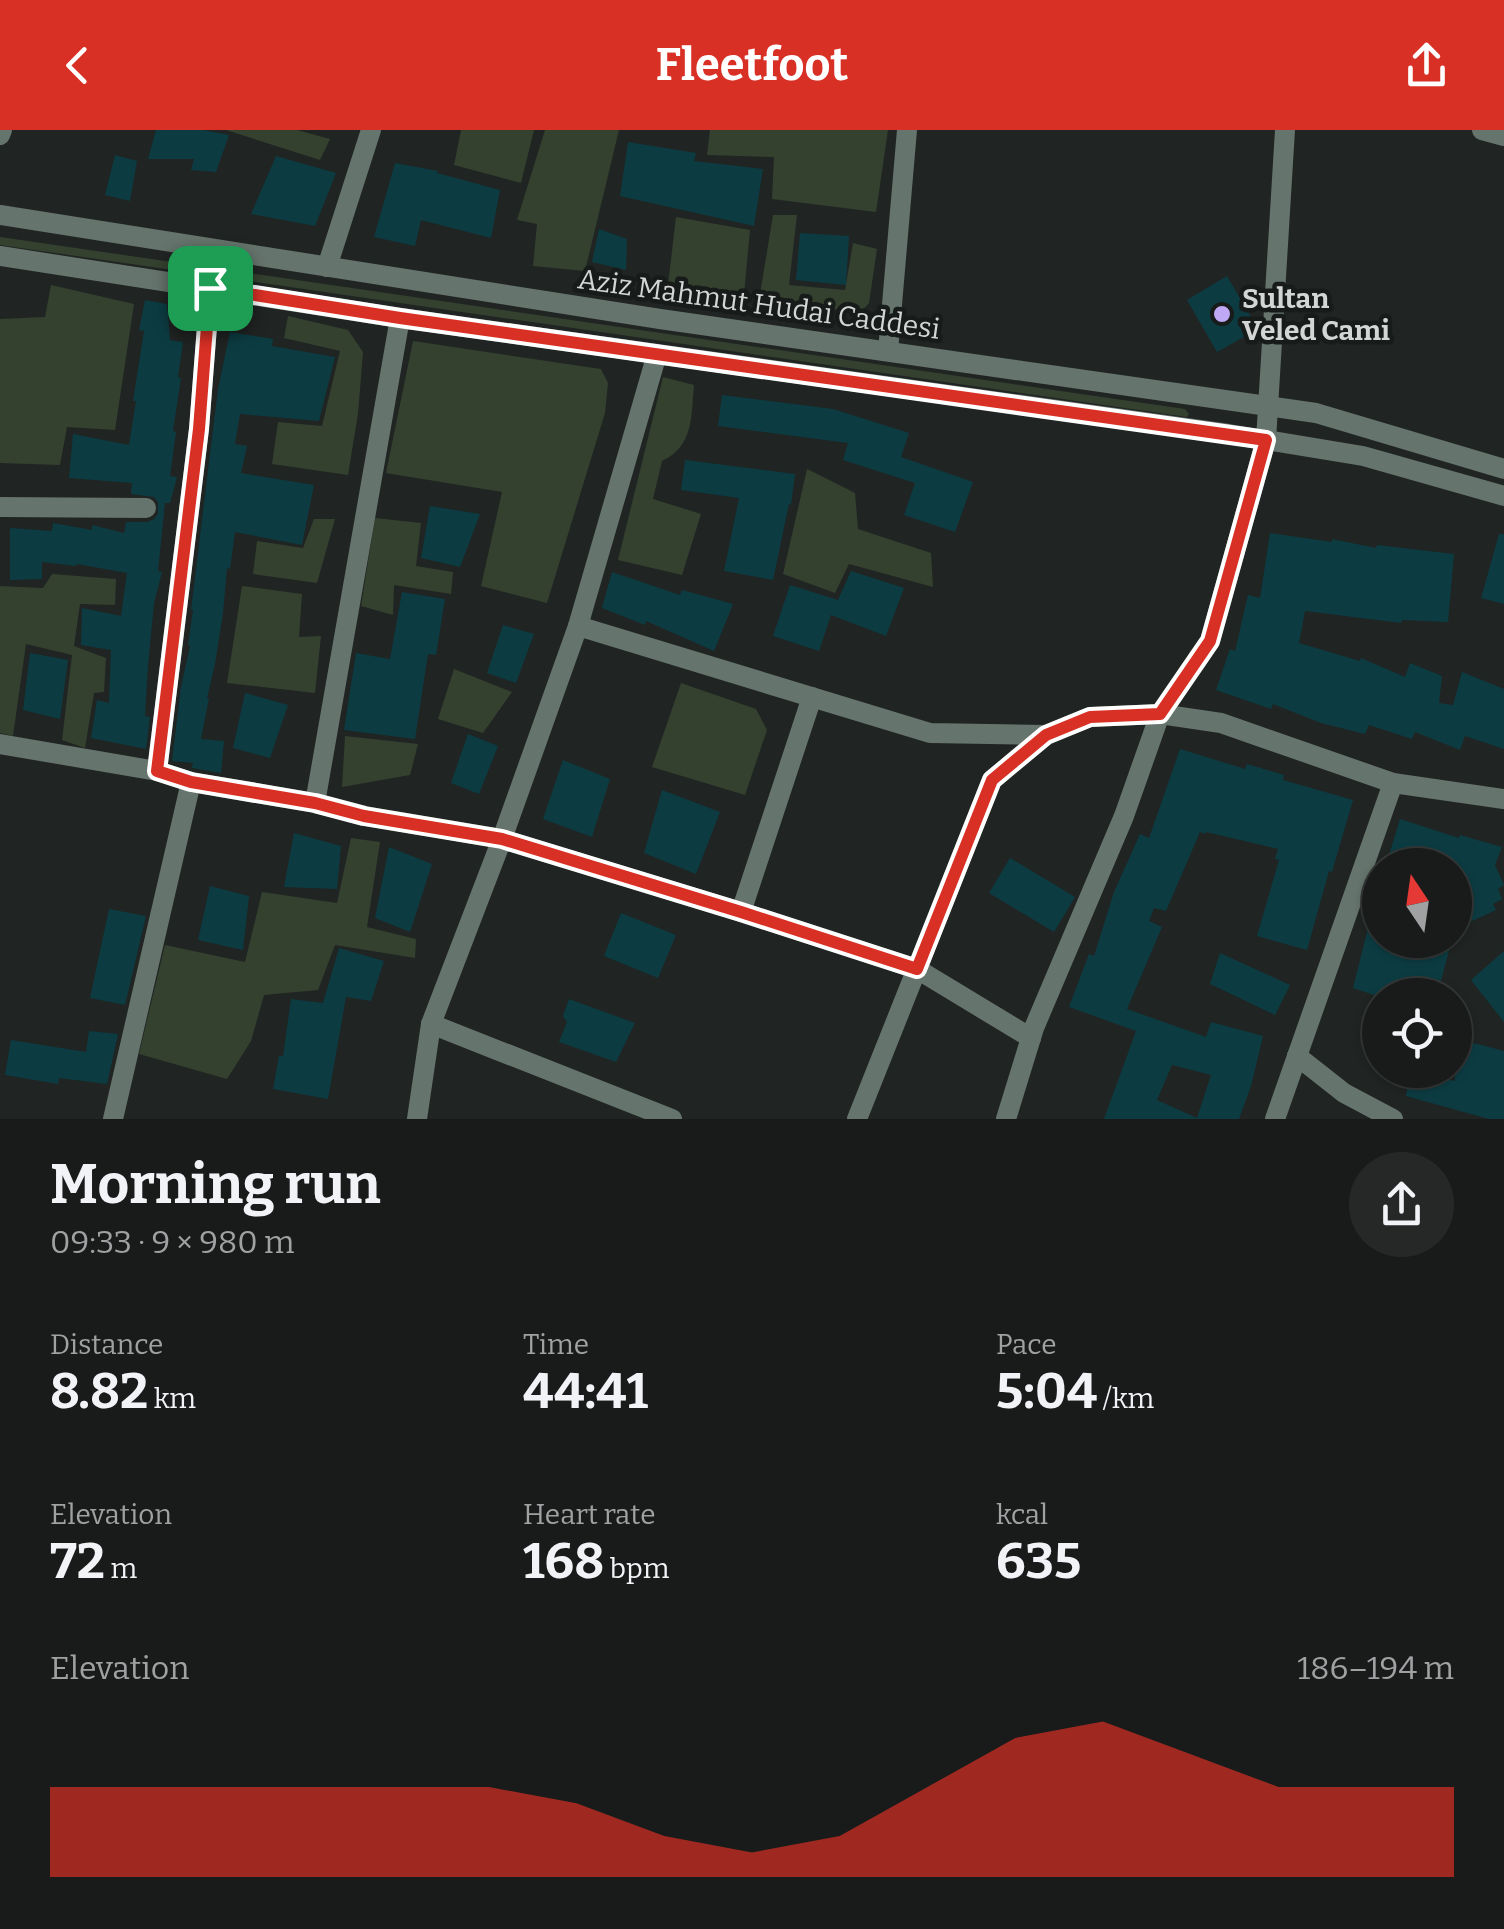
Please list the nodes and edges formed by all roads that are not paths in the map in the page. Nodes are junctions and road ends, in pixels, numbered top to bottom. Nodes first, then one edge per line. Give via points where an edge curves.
1 (371, 130) edge
2 (907, 130) edge
3 (1285, 130) edge
4 (1482, 130) edge
5 (1504, 136) edge
6 (0, 214) edge
7 (0, 256) edge
8 (326, 267) junction
9 (210, 288) junction
10 (400, 318) junction
11 (888, 351) junction
12 (657, 354) junction
13 (1268, 406) junction
14 (1266, 440) junction
15 (1504, 470) edge
16 (1504, 496) edge
17 (0, 508) edge
18 (146, 508) dead end
19 (578, 626) junction
20 (812, 697) junction
21 (1160, 714) junction
22 (1046, 735) junction
23 (0, 744) edge
24 (157, 771) junction
25 (191, 782) junction
26 (1393, 783) junction
27 (1504, 798) edge
28 (315, 803) junction
29 (502, 839) junction
30 (741, 912) junction
31 (917, 969) junction
32 (431, 1024) junction
33 (1031, 1038) junction
34 (1296, 1056) junction
35 (1011, 1118) edge
36 (113, 1119) edge
37 (417, 1119) edge
38 (672, 1119) edge
39 (857, 1119) edge
40 (1274, 1119) edge
41 (1393, 1119) edge

1 - 8 street
2 - 11 street
3 - 13 street
4 - 5 street
6 - 8 street, Aziz Mahmut Hudai Caddesi
7 - 9 street
8 - 11 street, Aziz Mahmut Hudai Caddesi
9 - 10 street
9 - 24 street
10 - 12 street
10 - 28 street
11 - 13 street, Aziz Mahmut Hudai Caddesi
12 - 14 street
12 - 19 street
13 - 14 street
13 - 15 street, Aziz Mahmut Hudai Caddesi
14 - 16 street via 1363,456
14 - 21 street via 1210,641
17 - 18 street
19 - 20 street
19 - 29 street
20 - 22 street via 930,733
20 - 30 street
21 - 22 street via 1090,717
21 - 26 street via 1221,723
21 - 33 street
22 - 31 street via 992,780
23 - 24 street
24 - 25 street
25 - 28 street
25 - 36 street
26 - 27 street
26 - 34 street
28 - 29 street
29 - 30 street
29 - 32 street
30 - 31 street
31 - 33 street
31 - 39 street
32 - 37 street
32 - 38 street
33 - 35 street
34 - 40 street
34 - 41 street

